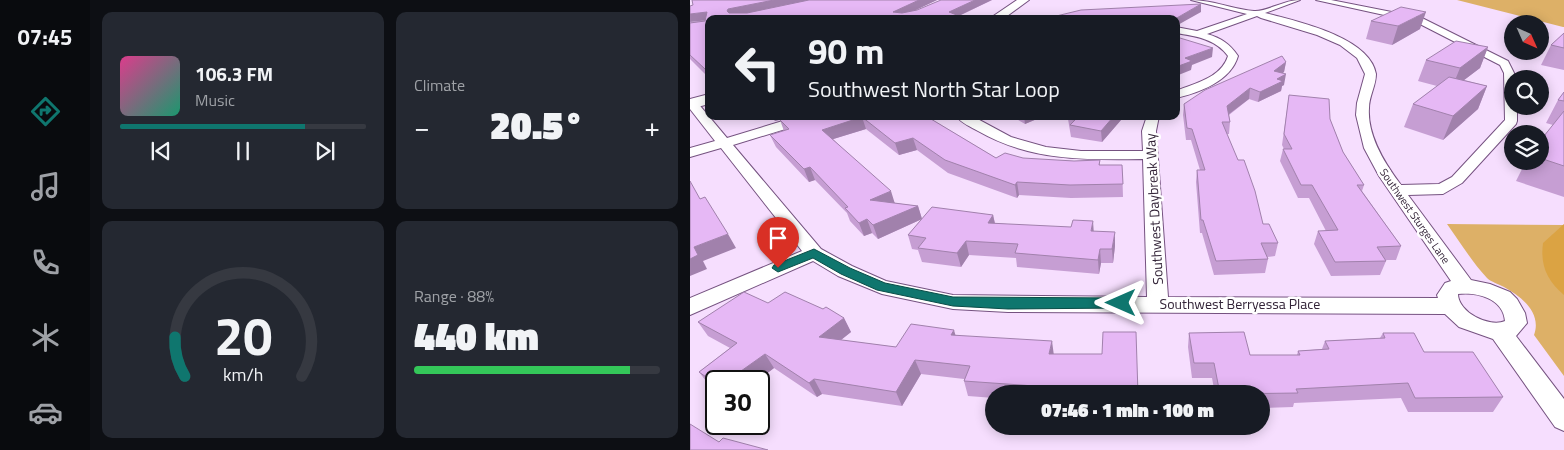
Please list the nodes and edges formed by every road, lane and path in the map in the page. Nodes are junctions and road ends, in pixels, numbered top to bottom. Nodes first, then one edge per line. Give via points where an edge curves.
1 (1024, 0) edge
2 (1194, 0) edge
3 (1296, 0) edge
4 (1320, 0) edge
5 (1254, 14) junction
6 (1001, 15) edge
7 (1180, 31) edge
8 (1198, 34) junction
9 (1180, 93) edge
10 (697, 102) edge
11 (705, 114) edge
12 (709, 120) edge
13 (801, 120) edge
14 (969, 120) edge
15 (1152, 120) edge
16 (725, 143) junction
17 (690, 153) edge
18 (1150, 155) junction
19 (1397, 190) junction
20 (814, 253) junction
21 (1465, 286) junction
22 (1158, 303) junction
23 (1449, 306) junction
24 (690, 307) edge
25 (1500, 331) junction
26 (1564, 419) edge

1 - 6 main road
2 - 5 street, Southwest Sturges Lane
3 - 5 street
4 - 19 street via 1419,20 1504,63 1509,73 1511,121 1457,180 1443,189
5 - 8 street
5 - 19 street, Southwest Sturges Lane via 1318,32 1342,42 1362,57 1370,69 1370,84 1364,102 1364,128 1382,171
7 - 8 street
8 - 9 street via 1226,46 1233,56 1232,63 1222,74
10 - 11 street, Southwest Berryessa Place
12 - 16 street, Southwest Berryessa Place
13 - 16 street
14 - 18 street via 997,136 1030,148 1082,155
15 - 18 street, Southwest Daybreak Way
16 - 17 street
16 - 20 street, Southwest Berryessa Place
18 - 22 street, Southwest Daybreak Way
19 - 21 street, Southwest Sturges Lane
20 - 22 street, Southwest Berryessa Place via 882,287 953,302
20 - 24 street
21 - 23 street via 1452,288 1447,295
21 - 25 street via 1492,292 1511,306 1517,315 1516,323 1510,329
22 - 23 street, Southwest Berryessa Place
23 - 25 street via 1474,325
25 - 26 street

